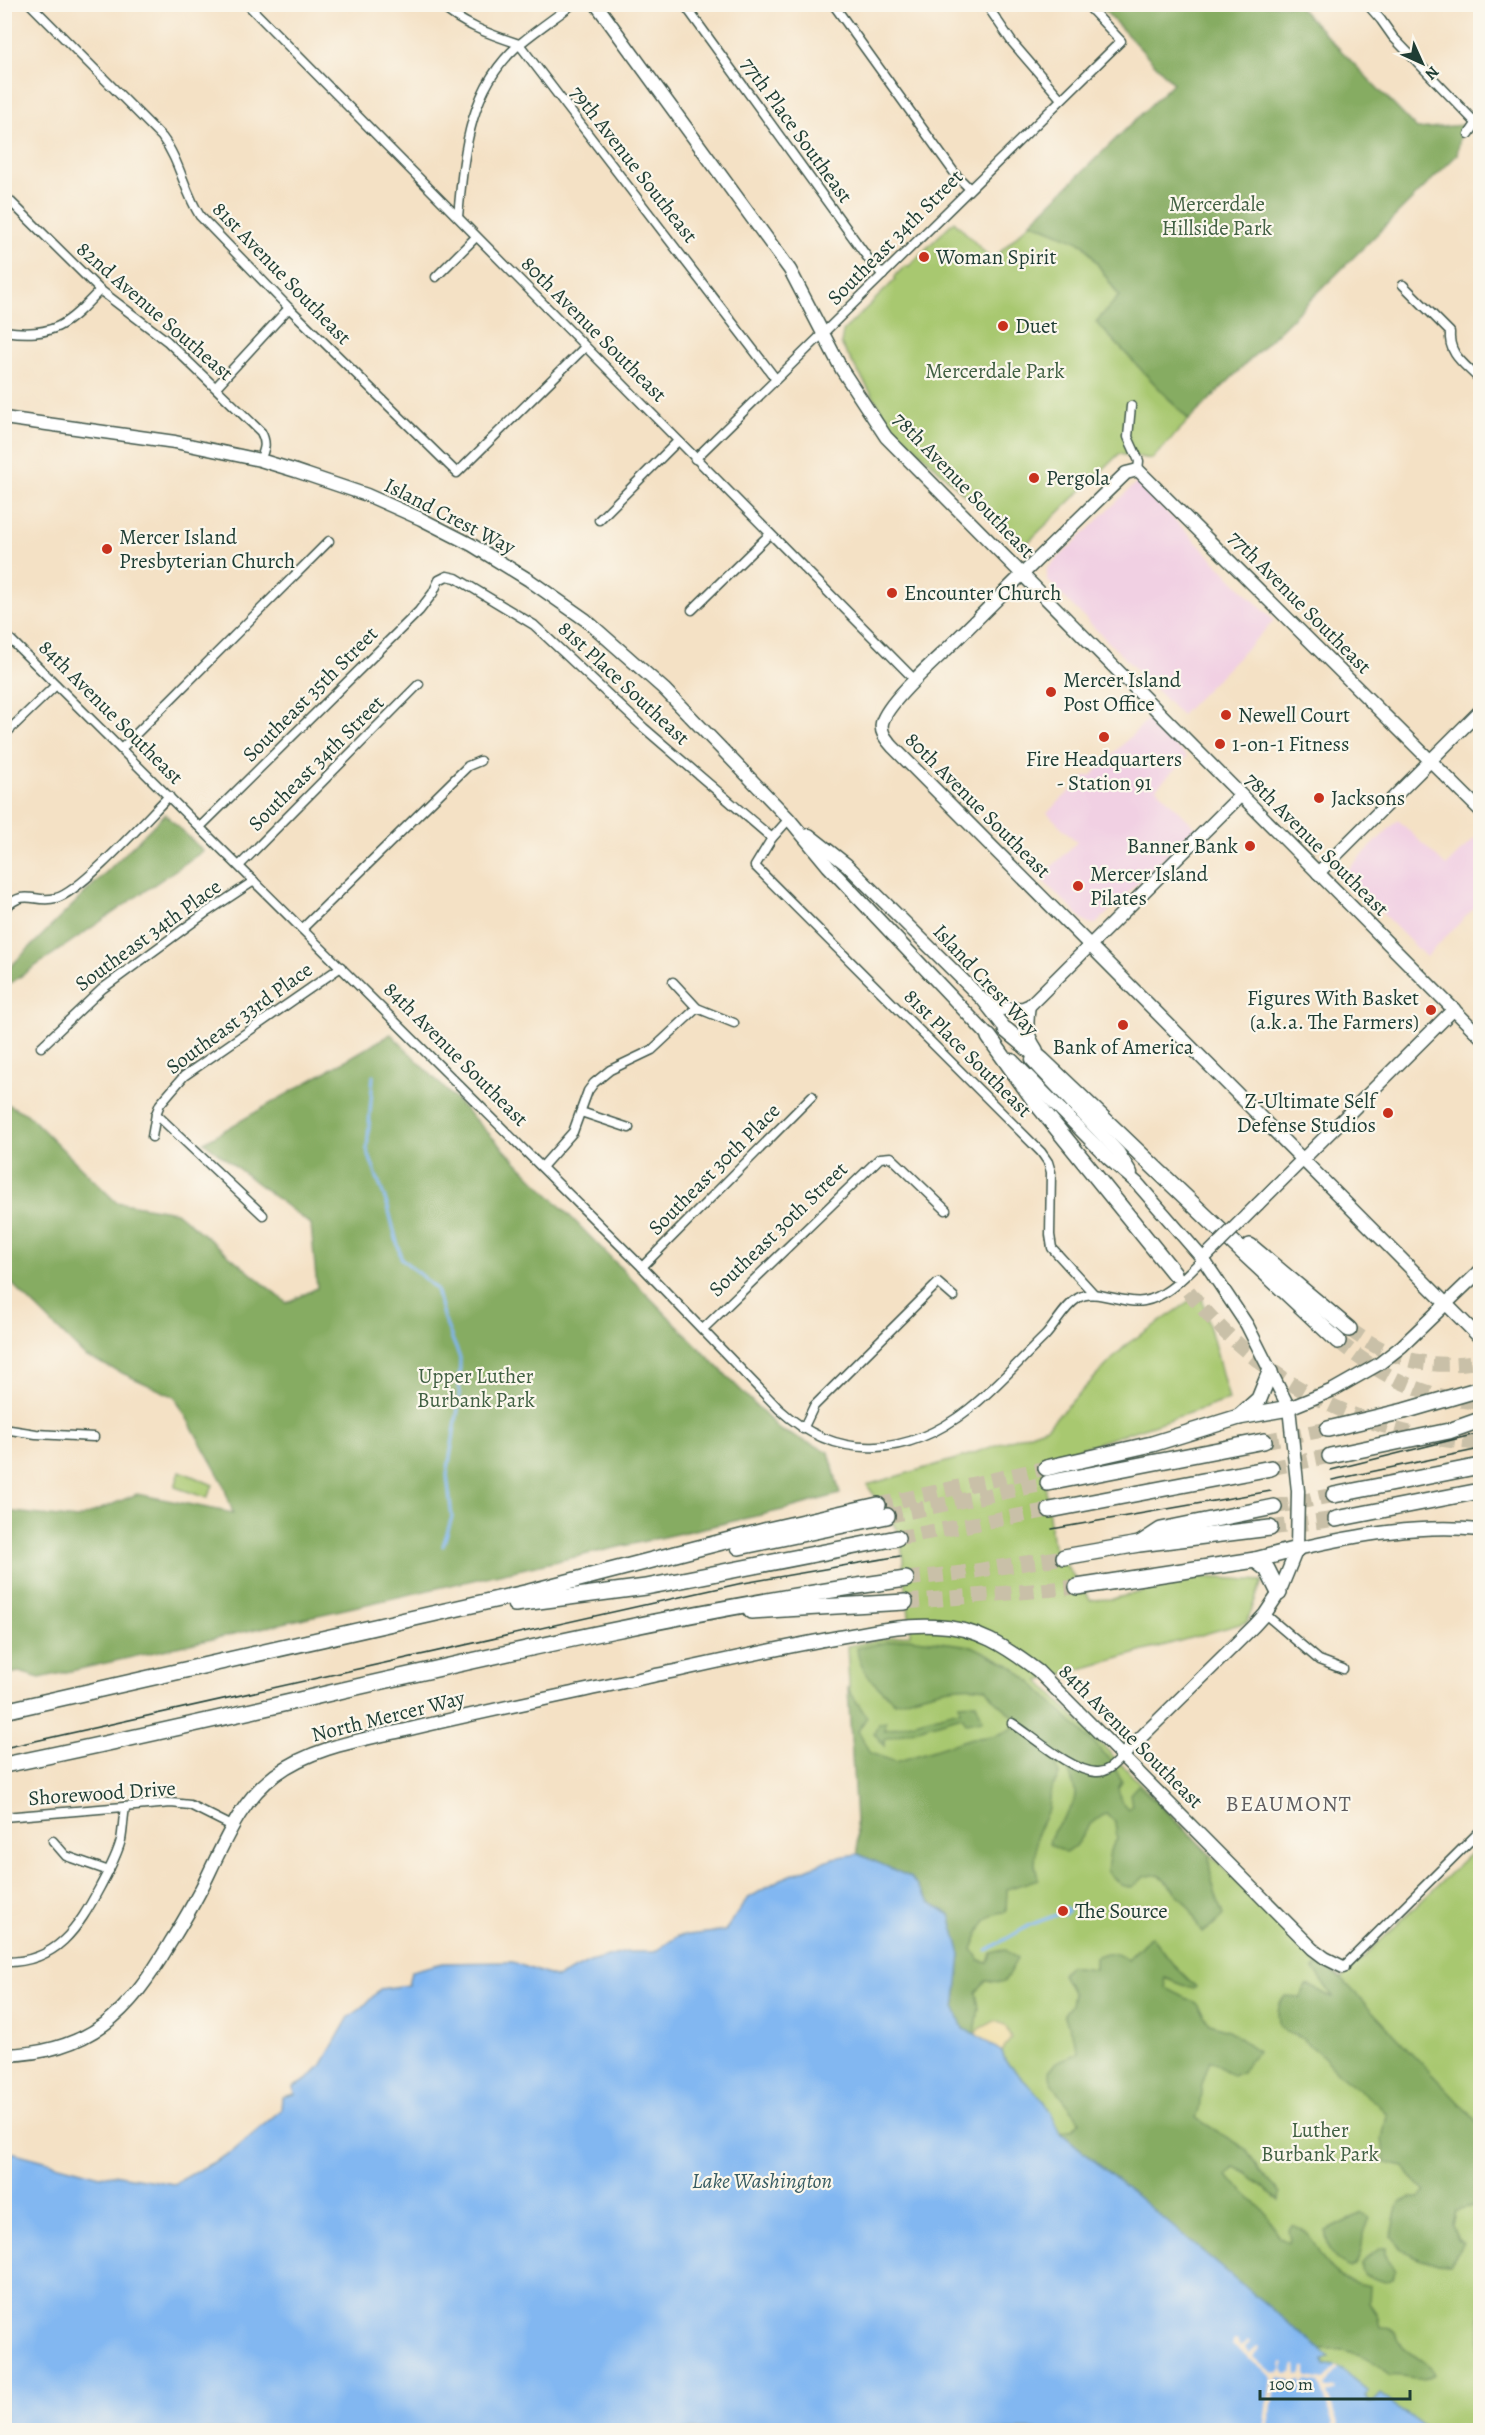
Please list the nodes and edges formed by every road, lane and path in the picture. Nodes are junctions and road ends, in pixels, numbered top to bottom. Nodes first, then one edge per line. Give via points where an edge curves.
1 (30, 4) edge
2 (247, 4) edge
3 (438, 4) edge
4 (573, 4) edge
5 (596, 4) edge
6 (684, 4) edge
7 (833, 4) edge
8 (986, 4) edge
9 (1086, 4) edge
10 (1366, 4) edge
11 (519, 44) junction
12 (1060, 99) junction
13 (1478, 120) edge
14 (1469, 134) dead end
15 (969, 188) junction
16 (4, 195) edge
17 (458, 217) junction
18 (476, 237) junction
19 (883, 275) junction
20 (436, 277) dead end
21 (1403, 285) dead end
22 (99, 290) junction
23 (289, 308) junction
24 (4, 331) edge
25 (824, 332) junction
26 (585, 347) junction
27 (776, 378) junction
28 (1480, 380) edge
29 (216, 387) junction
30 (1131, 406) dead end
31 (4, 418) edge
32 (678, 441) junction
33 (695, 459) junction
34 (260, 460) junction
35 (1138, 470) junction
36 (599, 520) dead end
37 (770, 534) junction
38 (328, 541) dead end
39 (1023, 574) junction
40 (439, 580) joint
41 (692, 610) dead end
42 (4, 633) edge
43 (915, 680) junction
44 (419, 684) dead end
45 (56, 685) junction
46 (1480, 711) edge
47 (4, 735) edge
48 (121, 749) junction
49 (1431, 760) junction
50 (480, 761) dead end
51 (1241, 795) junction
52 (169, 796) junction
53 (1480, 810) edge
54 (789, 819) junction
55 (200, 827) junction
56 (772, 838) junction
57 (239, 866) junction
58 (1318, 873) junction
59 (254, 881) junction
60 (4, 909) edge
61 (302, 929) junction
62 (1090, 946) junction
63 (340, 967) junction
64 (674, 982) dead end
65 (983, 1000) junction
66 (697, 1008) junction
67 (1027, 1008) junction
68 (1454, 1009) junction
69 (734, 1023) dead end
70 (1006, 1030) junction
71 (1480, 1036) edge
72 (989, 1037) junction
73 (41, 1047) dead end
74 (1042, 1060) junction
75 (812, 1096) dead end
76 (580, 1112) junction
77 (156, 1114) junction
78 (629, 1128) dead end
79 (152, 1137) dead end
80 (1144, 1158) junction
81 (1303, 1160) junction
82 (542, 1167) junction
83 (1137, 1184) junction
84 (946, 1210) dead end
85 (263, 1215) dead end
86 (1203, 1259) junction
87 (642, 1267) junction
88 (1480, 1271) edge
89 (1174, 1274) tunnel mouth
90 (1094, 1294) junction
91 (954, 1298) dead end
92 (1447, 1305) junction
93 (703, 1329) junction
94 (1349, 1329) tunnel mouth
95 (1480, 1338) edge
96 (1338, 1341) tunnel mouth
97 (1270, 1372) junction
98 (1480, 1389) edge
99 (1289, 1408) junction
100 (1239, 1417) junction
101 (1480, 1420) edge
102 (4, 1429) edge
103 (803, 1429) junction
104 (1328, 1429) tunnel mouth
105 (94, 1437) dead end
106 (1264, 1441) tunnel mouth
107 (1330, 1456) tunnel mouth
108 (1480, 1466) edge
109 (1271, 1468) tunnel mouth
110 (1480, 1491) edge
111 (1334, 1495) tunnel mouth
112 (1274, 1507) tunnel mouth
113 (882, 1510) tunnel mouth
114 (1050, 1510) tunnel mouth
115 (1336, 1519) tunnel mouth
116 (1270, 1528) tunnel mouth
117 (1480, 1530) edge
118 (897, 1538) tunnel mouth
119 (1139, 1544) junction
120 (1297, 1549) junction
121 (1064, 1557) tunnel mouth
122 (1255, 1560) junction
123 (906, 1578) tunnel mouth
124 (1077, 1587) tunnel mouth
125 (1279, 1593) junction
126 (905, 1602) tunnel mouth
127 (1266, 1614) junction
128 (685, 1615) junction
129 (426, 1616) junction
130 (883, 1630) joint
131 (1343, 1669) dead end
132 (4, 1710) edge
133 (1012, 1723) dead end
134 (1123, 1755) junction
135 (4, 1765) edge
136 (124, 1808) junction
137 (4, 1817) edge
138 (232, 1826) junction
139 (1480, 1831) edge
140 (53, 1840) dead end
141 (109, 1871) junction
142 (4, 1962) edge
143 (1343, 1966) joint
144 (4, 2055) edge

1 - 23 street, 81st Avenue Southeast via 162,137 200,216
2 - 17 street, 80th Avenue Southeast
3 - 11 street via 471,27
4 - 11 street
5 - 25 street, 78th Avenue Southeast via 790,270
6 - 19 street, 77th Place Southeast
7 - 15 street
8 - 12 street
9 - 12 street, Southeast 34th Street via 1121,41
10 - 13 street via 1393,37
11 - 17 street via 481,94 465,150
11 - 27 street, 79th Avenue Southeast
12 - 15 street, Southeast 34th Street
13 - 14 street
15 - 19 street, Southeast 34th Street
16 - 22 street, 82nd Avenue Southeast
17 - 18 street, 80th Avenue Southeast
18 - 20 street
18 - 26 street, 80th Avenue Southeast
19 - 25 street, Southeast 34th Street
21 - 28 street via 1450,332 1452,350
22 - 24 street via 63,325 41,333
22 - 29 street, 82nd Avenue Southeast via 167,341
23 - 26 street, 81st Avenue Southeast via 457,473
23 - 29 street
25 - 27 street, Southeast 34th Street
25 - 39 street, 78th Avenue Southeast via 842,370 886,437
26 - 32 street, 80th Avenue Southeast
27 - 33 street, Southeast 34th Street
29 - 34 street, 82nd Avenue Southeast via 261,432 265,448
30 - 35 street, 77th Avenue Southeast via 1128,437 1139,461
31 - 34 street, Island Crest Way via 175,442
32 - 33 street, 80th Avenue Southeast
32 - 36 street
33 - 37 street, 80th Avenue Southeast
34 - 54 street, Island Crest Way via 367,495 410,514 529,580 629,656
35 - 39 street via 1126,473
35 - 49 street, 77th Avenue Southeast
37 - 41 street
37 - 43 street, 80th Avenue Southeast
38 - 48 street
39 - 43 street
39 - 51 street, 78th Avenue Southeast
40 - 55 street, Southeast 35th Street via 419,611
40 - 56 street, 81st Place Southeast via 447,576 456,578 534,625 644,728
42 - 45 street, 84th Avenue Southeast
43 - 62 street, 80th Avenue Southeast via 887,713 881,731 892,747
44 - 57 street, Southeast 34th Street
45 - 47 street
45 - 48 street, 84th Avenue Southeast
46 - 49 street
48 - 52 street, 84th Avenue Southeast
49 - 53 street, 77th Avenue Southeast
49 - 58 street
50 - 61 street, Southeast 33rd Place via 468,766
51 - 58 street, 78th Avenue Southeast
51 - 62 street
52 - 55 street, 84th Avenue Southeast
52 - 60 street via 77,885 56,898 22,896
54 - 56 street
54 - 65 street, Island Crest Way via 847,865
54 - 72 street, Island Crest Way via 828,866
55 - 57 street, 84th Avenue Southeast
56 - 90 street, 81st Place Southeast via 755,866 1041,1152 1051,1172 1052,1248
57 - 59 street, 84th Avenue Southeast
58 - 68 street, 78th Avenue Southeast
59 - 61 street, 84th Avenue Southeast
59 - 73 street, Southeast 34th Place via 102,988
61 - 63 street, 84th Avenue Southeast
62 - 67 street
62 - 81 street, 80th Avenue Southeast
63 - 77 street, Southeast 33rd Place via 184,1076
63 - 82 street, 84th Avenue Southeast
64 - 66 street
65 - 67 street via 1000,1010
65 - 70 street, Island Crest Way
66 - 69 street
66 - 76 street via 652,1050 610,1070 594,1083
67 - 74 highway via 1028,1040
68 - 71 street, 78th Avenue Southeast
68 - 81 street
70 - 74 highway
70 - 83 street, Island Crest Way via 1118,1152
72 - 83 street, Island Crest Way
72 - 89 highway via 1034,1100
74 - 80 highway
75 - 87 street, Southeast 30th Place
76 - 78 street
76 - 82 street via 568,1140
77 - 79 street, Southeast 33rd Place
77 - 85 street
80 - 94 highway
80 - 96 highway
81 - 86 street, bridge
81 - 92 street, 80th Avenue Southeast
82 - 87 street, 84th Avenue Southeast
83 - 86 street, Island Crest Way
84 - 93 street, Southeast 30th Street via 891,1157 880,1158
86 - 90 street via 1168,1290 1146,1301 1129,1302
86 - 97 street, Island Crest Way via 1247,1325
87 - 93 street, 84th Avenue Southeast
88 - 92 street
90 - 103 street, 84th Avenue Southeast via 1076,1299 1054,1326 968,1410 945,1426 906,1443 879,1448 833,1443
91 - 103 street via 938,1283 814,1406
92 - 95 street, 80th Avenue Southeast
92 - 99 street via 1379,1364 1333,1390
93 - 103 street, 84th Avenue Southeast via 778,1409
97 - 99 street, Island Crest Way
97 - 100 highway via 1259,1399
98 - 104 highway
99 - 100 highway
99 - 120 street via 1298,1491
100 - 106 highway via 1047,1475
101 - 107 highway via 1449,1431
102 - 105 street
108 - 111 highway
109 - 114 highway
110 - 115 highway
112 - 119 highway via 1161,1530
113 - 129 highway via 768,1530
116 - 119 highway
117 - 120 street via 1405,1529
118 - 129 highway via 646,1587
119 - 121 highway
120 - 122 highway
120 - 125 street
122 - 124 highway
122 - 125 highway via 1267,1569
123 - 128 highway
125 - 127 street
126 - 128 highway
127 - 131 street via 1319,1660
127 - 134 street
128 - 135 highway
129 - 132 highway
130 - 134 street, 84th Avenue Southeast via 937,1626 976,1632 994,1640 1038,1671
130 - 138 street, North Mercer Way via 801,1644 340,1745 301,1758 275,1775 254,1794
133 - 134 street via 1080,1768 1104,1771
134 - 143 street, 84th Avenue Southeast via 1313,1949
136 - 137 street, Shorewood Drive
136 - 138 street, Shorewood Drive via 190,1805
136 - 141 street via 121,1840
138 - 144 street, North Mercer Way via 197,1898 149,1979 115,2018 71,2043 49,2050
139 - 143 street
140 - 141 street via 66,1856
141 - 142 street via 83,1919 68,1936 31,1960

